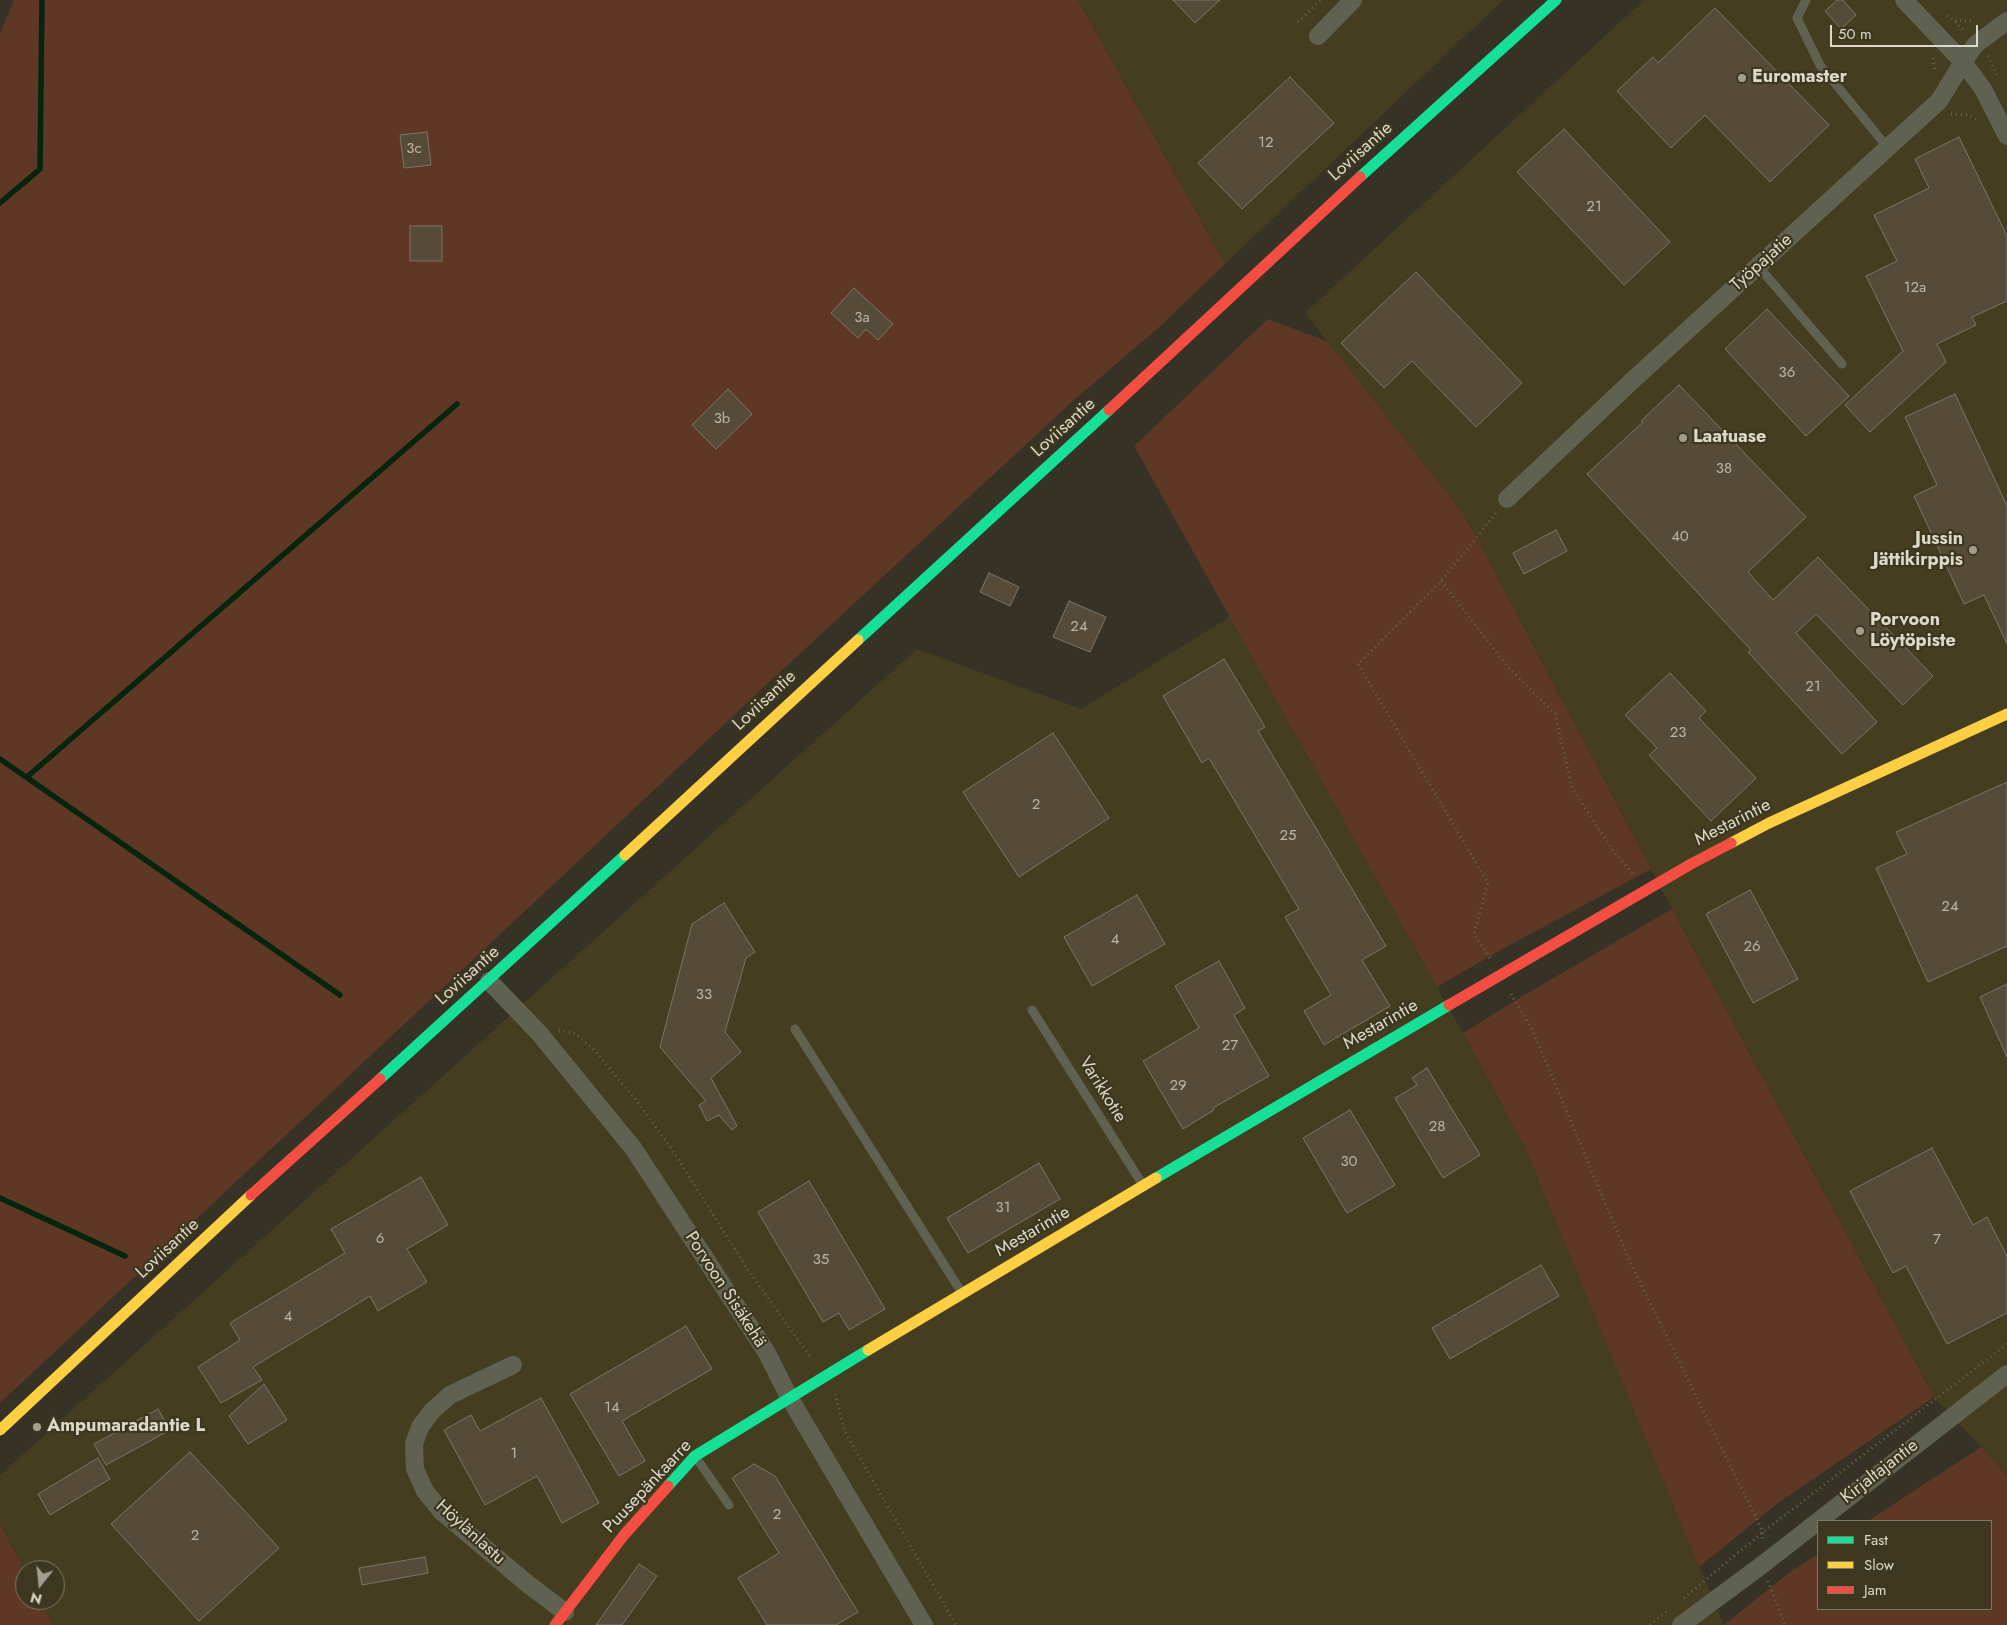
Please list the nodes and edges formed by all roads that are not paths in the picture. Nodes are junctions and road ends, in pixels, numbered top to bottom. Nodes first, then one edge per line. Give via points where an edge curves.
1 (1353, 0) edge
2 (1556, 0) edge
3 (1806, 0) edge
4 (1904, 0) edge
5 (2007, 21) edge
6 (1318, 36) dead end
7 (1963, 62) junction
8 (2007, 136) edge
9 (1888, 148) junction
10 (1758, 266) junction
11 (1842, 364) dead end
12 (1507, 499) road end
13 (2007, 714) edge
14 (489, 982) junction
15 (1032, 1010) dead end
16 (795, 1029) dead end
17 (1144, 1187) junction
18 (962, 1294) junction
19 (513, 1365) dead end
20 (2007, 1374) edge
21 (789, 1397) junction
22 (0, 1430) edge
23 (695, 1456) junction
24 (729, 1505) dead end
25 (1820, 1520) edge
26 (1817, 1522) edge
27 (560, 1618) edge
28 (924, 1625) edge
29 (1681, 1625) edge

1 - 6 street
2 - 14 main road, Loviisantie via 1343,192
3 - 9 lane via 1797,18 1820,65
4 - 7 street
5 - 7 street, Työpajatie via 1976,44
7 - 8 street via 1983,89
7 - 9 street, Työpajatie via 1939,101
9 - 10 street, Työpajatie
10 - 11 lane
10 - 12 street, Työpajatie
13 - 17 main road, Mestarintie via 1769,823 1691,864
14 - 21 street, Porvoon Sisäkehä via 539,1033 633,1148 766,1353
14 - 22 main road, Loviisantie via 298,1152
15 - 17 lane, Varikkotie
16 - 18 lane
17 - 18 main road, Mestarintie
18 - 21 main road, Mestarintie
19 - 27 street, Höylänlastu via 450,1395 432,1411 420,1427 414,1444 415,1469 424,1491 441,1511 529,1585
20 - 25 street, Kirjaltajantie
21 - 23 main road, Puusepänkaarre
21 - 28 street, Porvoon Sisäkehä
23 - 24 lane
23 - 27 main road, Puusepänkaarre via 624,1535
26 - 29 street, Kirjaltajantie

